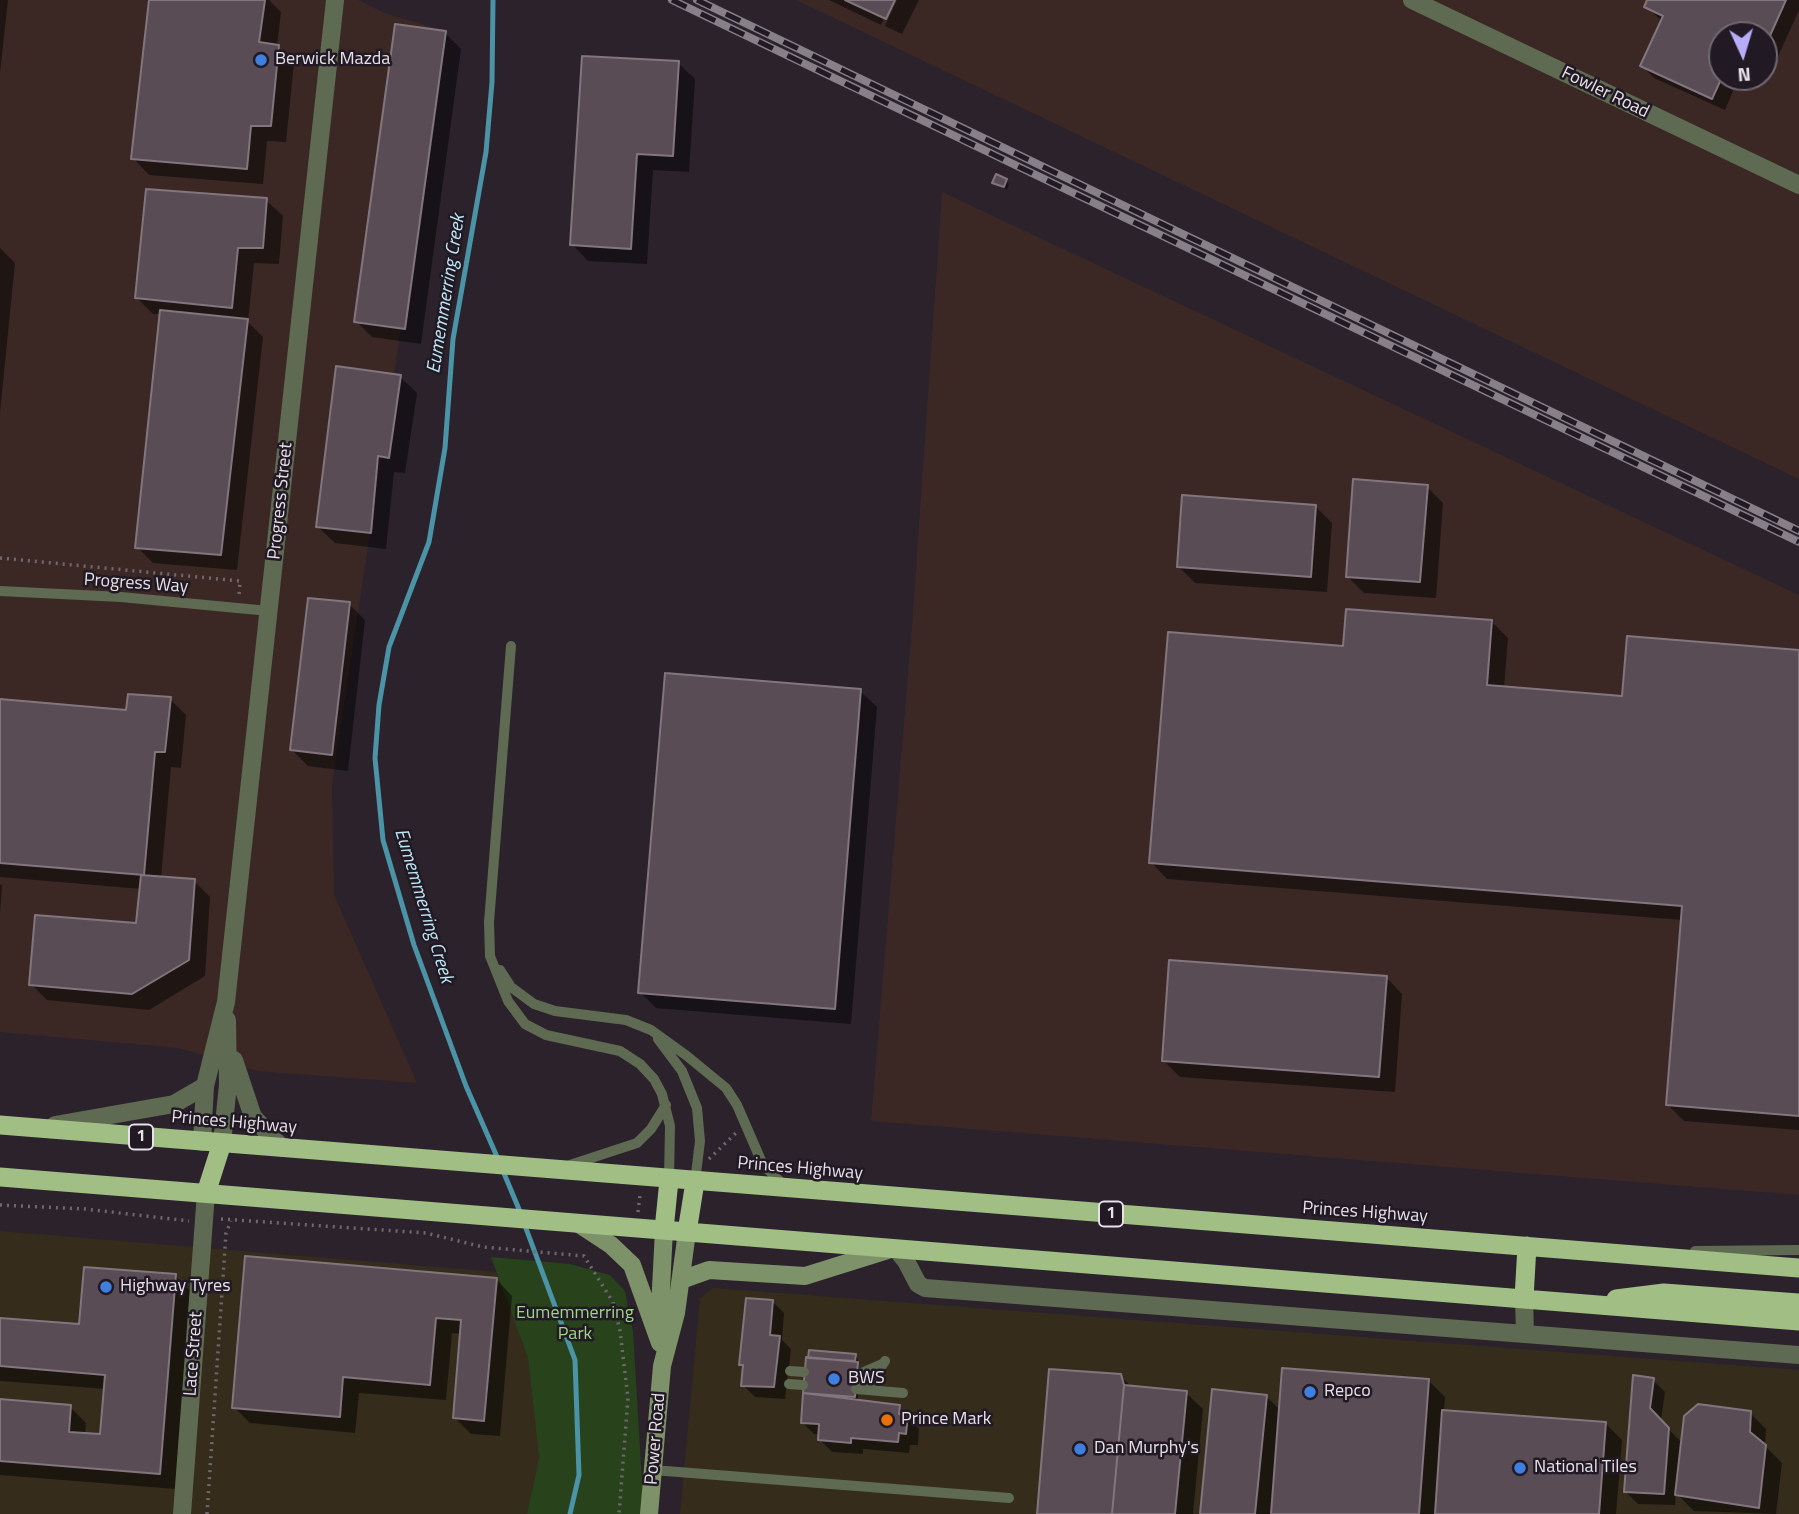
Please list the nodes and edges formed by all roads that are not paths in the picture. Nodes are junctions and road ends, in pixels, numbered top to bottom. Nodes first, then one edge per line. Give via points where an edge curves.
1 (335, 0) edge
2 (1412, 0) edge
3 (1799, 186) edge
4 (0, 591) edge
5 (269, 611) junction
6 (511, 646) dead end
7 (489, 922) junction
8 (226, 1002) junction
9 (651, 1030) junction
10 (228, 1036) junction
11 (205, 1086) junction
12 (666, 1105) junction
13 (0, 1125) edge
14 (37, 1128) junction
15 (202, 1142) junction
16 (222, 1143) junction
17 (282, 1148) junction
18 (545, 1170) junction
19 (0, 1177) edge
20 (669, 1180) junction
21 (695, 1181) junction
22 (790, 1190) junction
23 (206, 1193) junction
24 (569, 1223) junction
25 (664, 1230) junction
26 (687, 1232) junction
27 (1527, 1246) junction
28 (894, 1249) junction
29 (1799, 1250) edge
30 (1596, 1252) junction
31 (1799, 1268) edge
32 (681, 1280) junction
33 (1524, 1298) junction
34 (1799, 1303) edge
35 (1598, 1304) junction
36 (1799, 1321) edge
37 (1525, 1333) junction
38 (660, 1343) junction
39 (1799, 1355) edge
40 (662, 1365) junction
41 (790, 1371) dead end
42 (804, 1372) dead end
43 (858, 1376) dead end
44 (789, 1384) dead end
45 (803, 1385) dead end
46 (903, 1393) dead end
47 (653, 1470) junction
48 (1009, 1498) dead end
49 (182, 1514) edge
50 (649, 1514) edge

1 - 5 street, Progress Street
2 - 3 street, Fowler Road
4 - 5 lane, Progress Way
5 - 8 street, Progress Street
6 - 7 lane
7 - 9 lane via 499,968 527,1000 555,1011 626,1020
7 - 12 lane via 490,956 518,1017 546,1035 594,1043 631,1057 654,1079
8 - 10 street, Progress Street
8 - 11 street, Progress Street
9 - 21 lane via 682,1071 695,1100 700,1141
9 - 22 lane via 726,1088 763,1165
10 - 16 street, Progress Street
10 - 17 street via 248,1107
11 - 14 street via 174,1104
11 - 15 street, Progress Street
12 - 18 lane via 636,1143
12 - 20 lane via 671,1135
13 - 14 highway, Princes Highway / 1
14 - 15 highway, Princes Highway / 1
15 - 16 highway, Princes Highway / 1
15 - 23 highway
16 - 17 highway, Princes Highway / 1
16 - 23 highway
17 - 18 highway, Princes Highway / 1
18 - 20 highway, Princes Highway / 1
19 - 23 highway
20 - 21 highway, Princes Highway / 1
20 - 25 highway
21 - 22 highway, Princes Highway / 1
21 - 26 highway
22 - 27 highway, Princes Highway / 1
23 - 24 highway
23 - 49 street, Lace Street
24 - 25 highway
24 - 38 main road via 611,1245 632,1265
25 - 26 highway
25 - 38 main road, Power Road
26 - 28 highway
26 - 32 main road, Power Road
27 - 30 highway, Princes Highway / 1
27 - 33 highway
28 - 32 main road via 805,1276 709,1270
28 - 33 highway
28 - 37 street via 922,1287
29 - 30 lane, Princes Highway
30 - 31 highway, Princes Highway / 1
32 - 40 main road, Power Road
33 - 35 highway
33 - 37 street
34 - 35 highway via 1655,1293
35 - 36 highway
37 - 39 street
38 - 40 main road, Power Road
40 - 47 main road, Power Road
41 - 42 lane
43 - 46 lane via 885,1361 871,1382 856,1389
44 - 45 lane
47 - 48 lane
47 - 50 main road, Power Road

